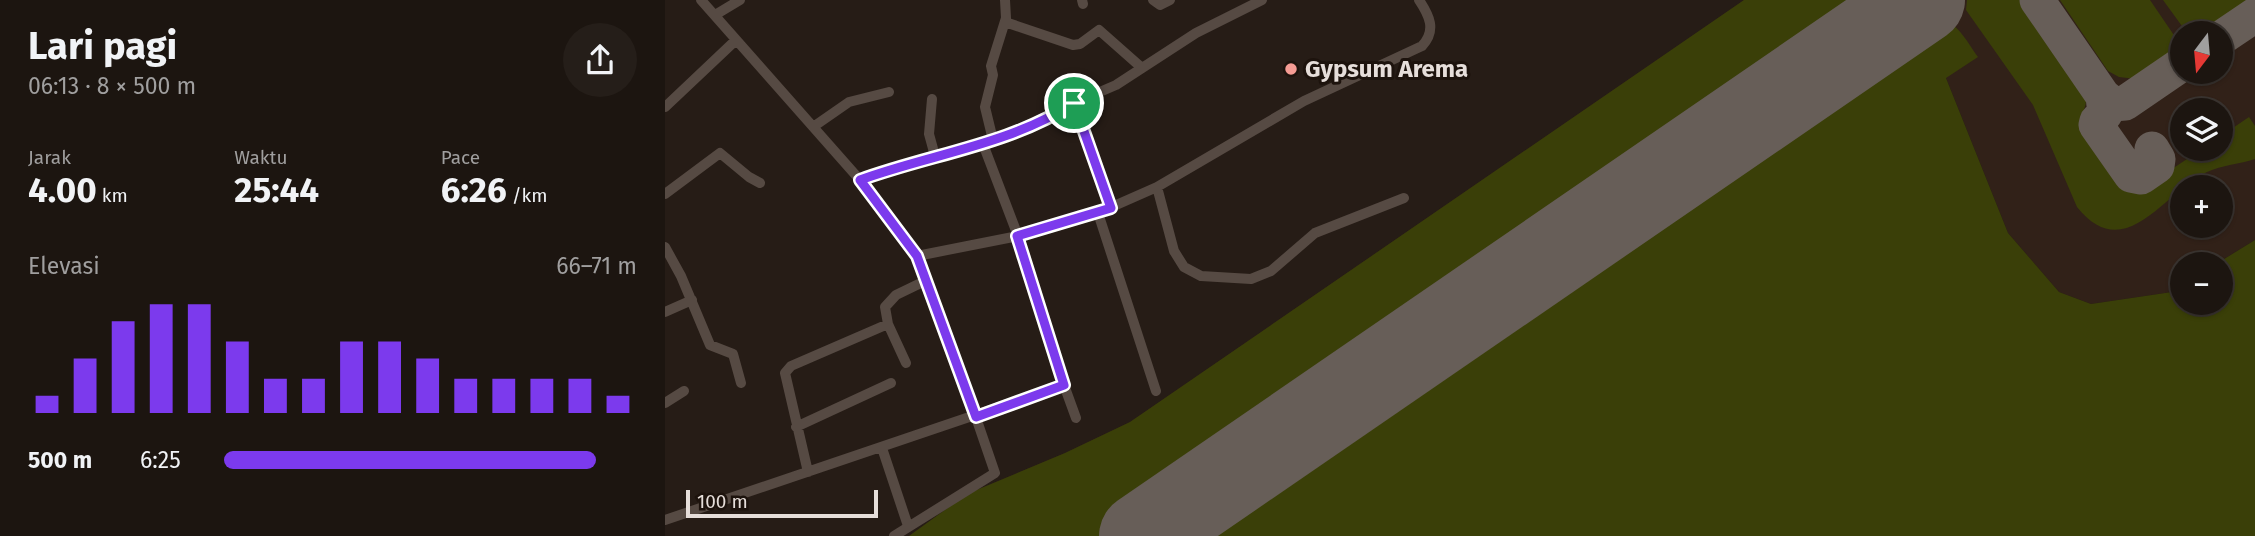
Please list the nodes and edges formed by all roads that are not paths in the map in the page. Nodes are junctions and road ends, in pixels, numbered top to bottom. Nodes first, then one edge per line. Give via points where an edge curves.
1 (701, 0) edge
2 (740, 0) edge
3 (1005, 0) edge
4 (1153, 0) edge
5 (1170, 0) edge
6 (1262, 0) edge
7 (1419, 0) edge
8 (715, 15) junction
9 (1005, 22) junction
10 (736, 40) junction
11 (1142, 68) junction
12 (889, 92) dead end
13 (932, 99) dead end
14 (1074, 103) junction
15 (665, 107) edge
16 (813, 128) junction
17 (988, 142) junction
18 (935, 156) junction
19 (860, 180) junction
20 (760, 183) dead end
21 (1157, 187) junction
22 (665, 194) edge
23 (1404, 198) dead end
24 (1111, 208) junction
25 (1098, 213) junction
26 (1017, 236) junction
27 (665, 247) edge
28 (917, 256) junction
29 (927, 280) junction
30 (692, 300) junction
31 (665, 312) edge
32 (888, 324) junction
33 (906, 363) dead end
34 (741, 383) dead end
35 (891, 383) dead end
36 (1064, 385) junction
37 (684, 391) dead end
38 (1156, 391) dead end
39 (665, 402) edge
40 (976, 417) junction
41 (1076, 418) dead end
42 (796, 427) junction
43 (882, 448) junction
44 (808, 472) junction
45 (665, 520) edge
46 (908, 526) junction
47 (894, 536) edge

1 - 8 street
2 - 8 street
3 - 9 street
4 - 5 street via 1161,5
6 - 11 street via 1196,33
7 - 21 street via 1430,23 1422,46 1283,112
8 - 10 street
9 - 11 street via 1073,45 1101,31
9 - 17 street via 985,99
10 - 15 street
10 - 16 street
11 - 14 street
12 - 16 street via 849,103
13 - 18 street via 929,134
14 - 17 street via 1047,120
14 - 24 street
16 - 19 street
17 - 18 street
17 - 26 street
18 - 19 street
19 - 28 street
20 - 22 street via 720,153
21 - 23 street via 1174,251 1184,267 1201,276 1251,279 1271,271 1315,233
21 - 24 street
24 - 25 street
25 - 26 street
25 - 38 street
26 - 28 street
26 - 36 street
27 - 30 street
28 - 29 street
29 - 32 street via 889,300 885,307
29 - 40 street
30 - 31 street
30 - 34 street via 710,345 734,356
32 - 33 street
32 - 42 street via 788,369 785,377
35 - 42 street
36 - 40 street
36 - 41 street
37 - 39 street
40 - 43 street
40 - 46 street via 995,473
42 - 44 street
43 - 44 street
43 - 46 street
44 - 45 street
46 - 47 street

